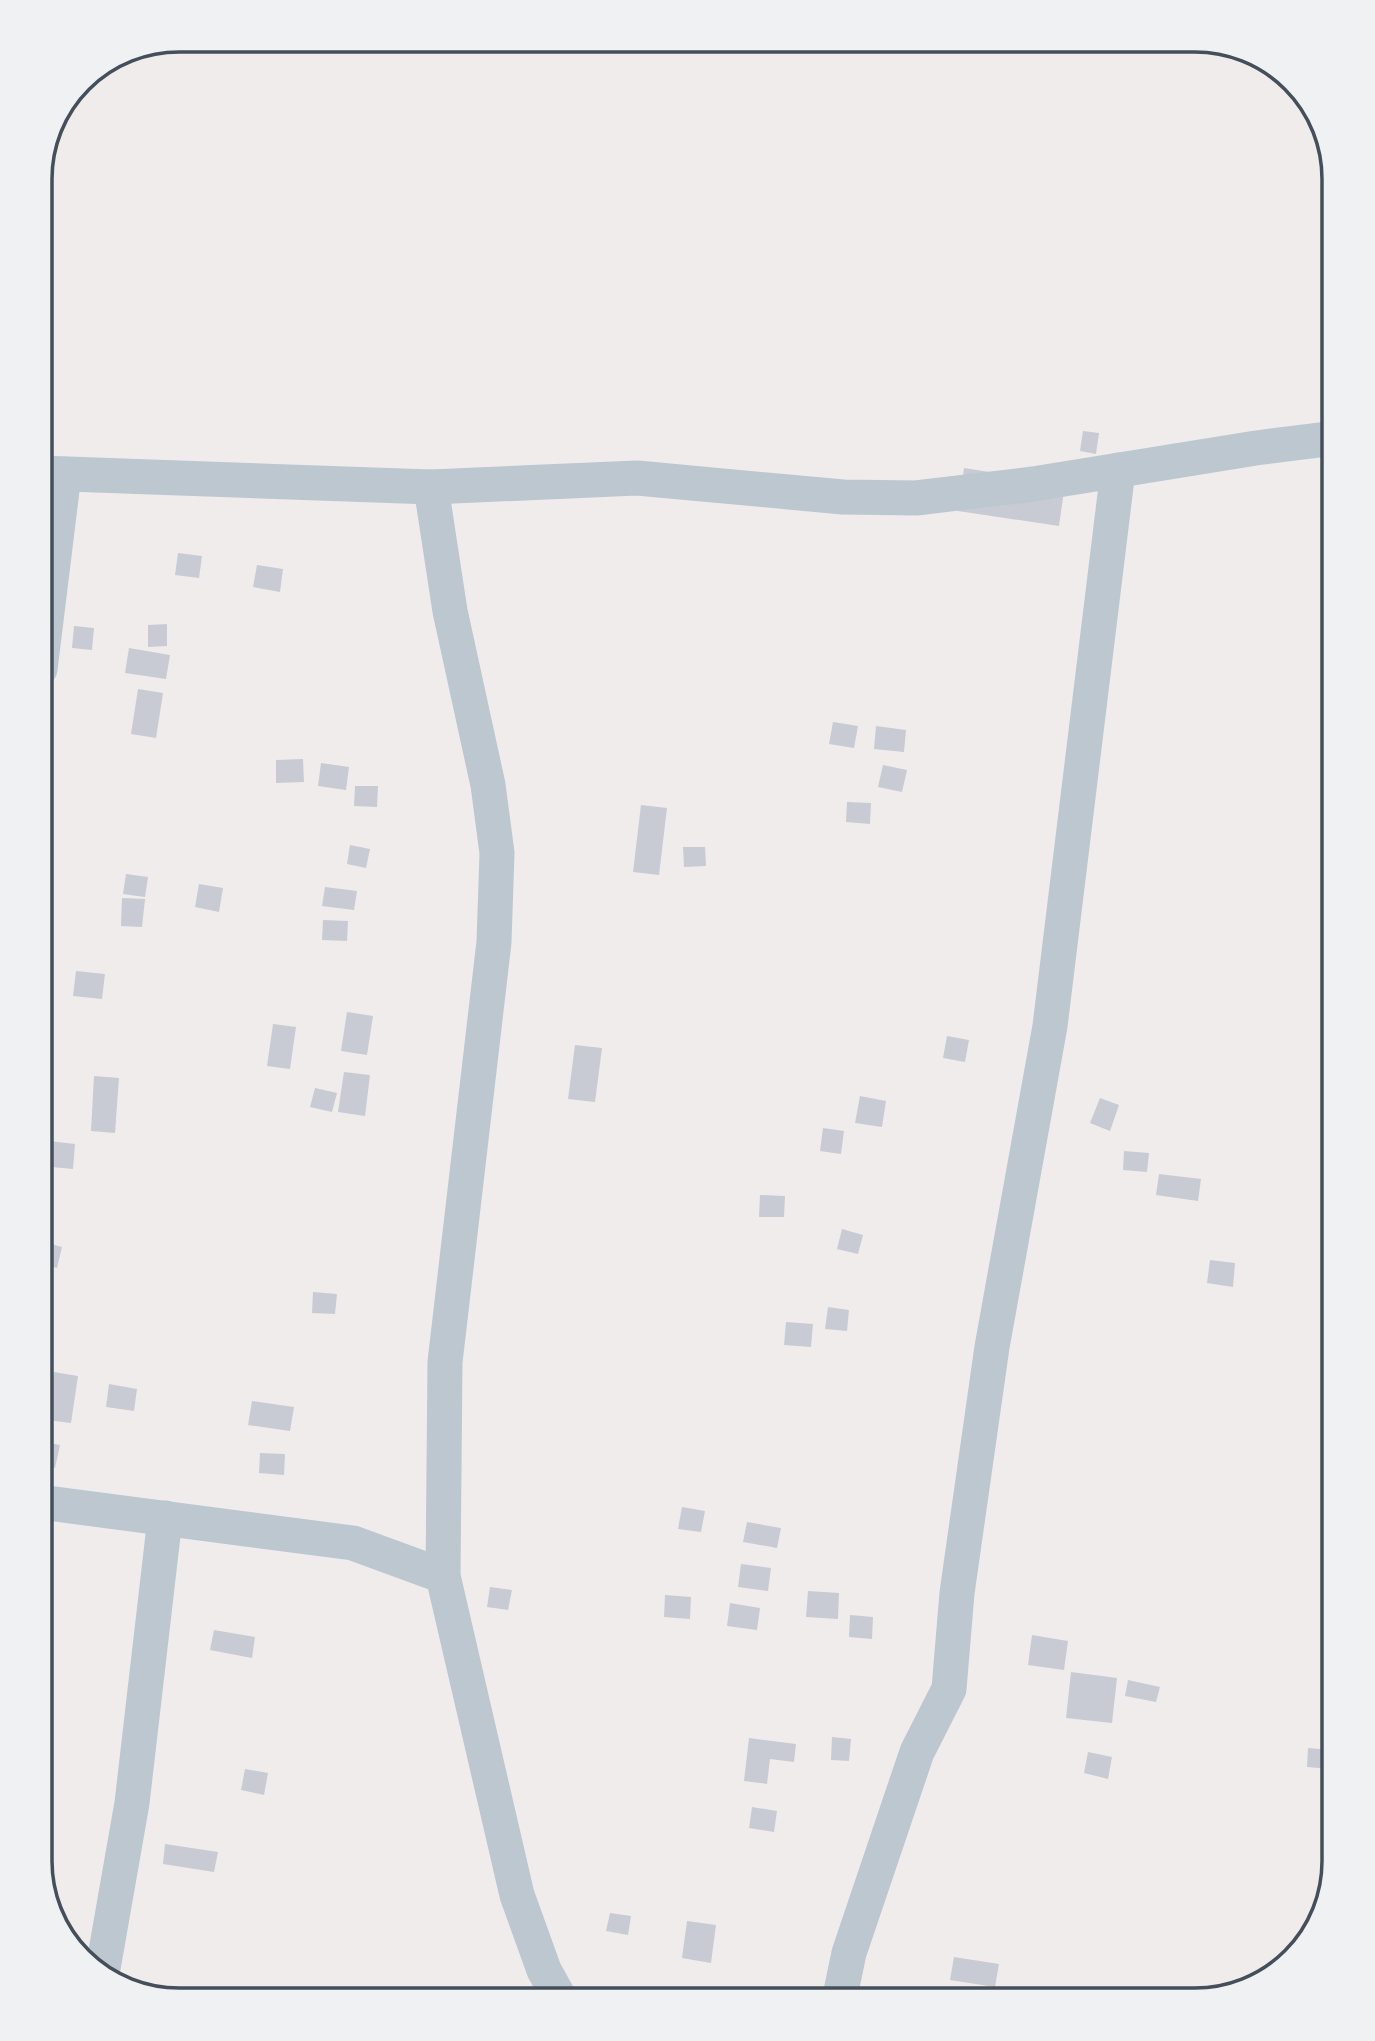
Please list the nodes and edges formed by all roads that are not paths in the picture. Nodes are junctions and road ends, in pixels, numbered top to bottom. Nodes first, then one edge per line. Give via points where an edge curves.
1 (1322, 440) edge
2 (1118, 470) junction
3 (52, 473) edge
4 (432, 486) junction
5 (52, 1504) edge
6 (165, 1518) junction
7 (443, 1576) junction
8 (104, 1963) edge
9 (554, 1988) edge
10 (842, 1988) edge

1 - 2 street
2 - 4 street via 916,498 843,497 637,478
2 - 10 street via 1050,1026 992,1347 957,1593 949,1689 914,1763 849,1953
3 - 4 street
4 - 7 street via 450,611 488,785 497,853 494,942 445,1362
5 - 6 street
6 - 7 street via 353,1542
6 - 8 street via 132,1803
7 - 9 street via 517,1895

